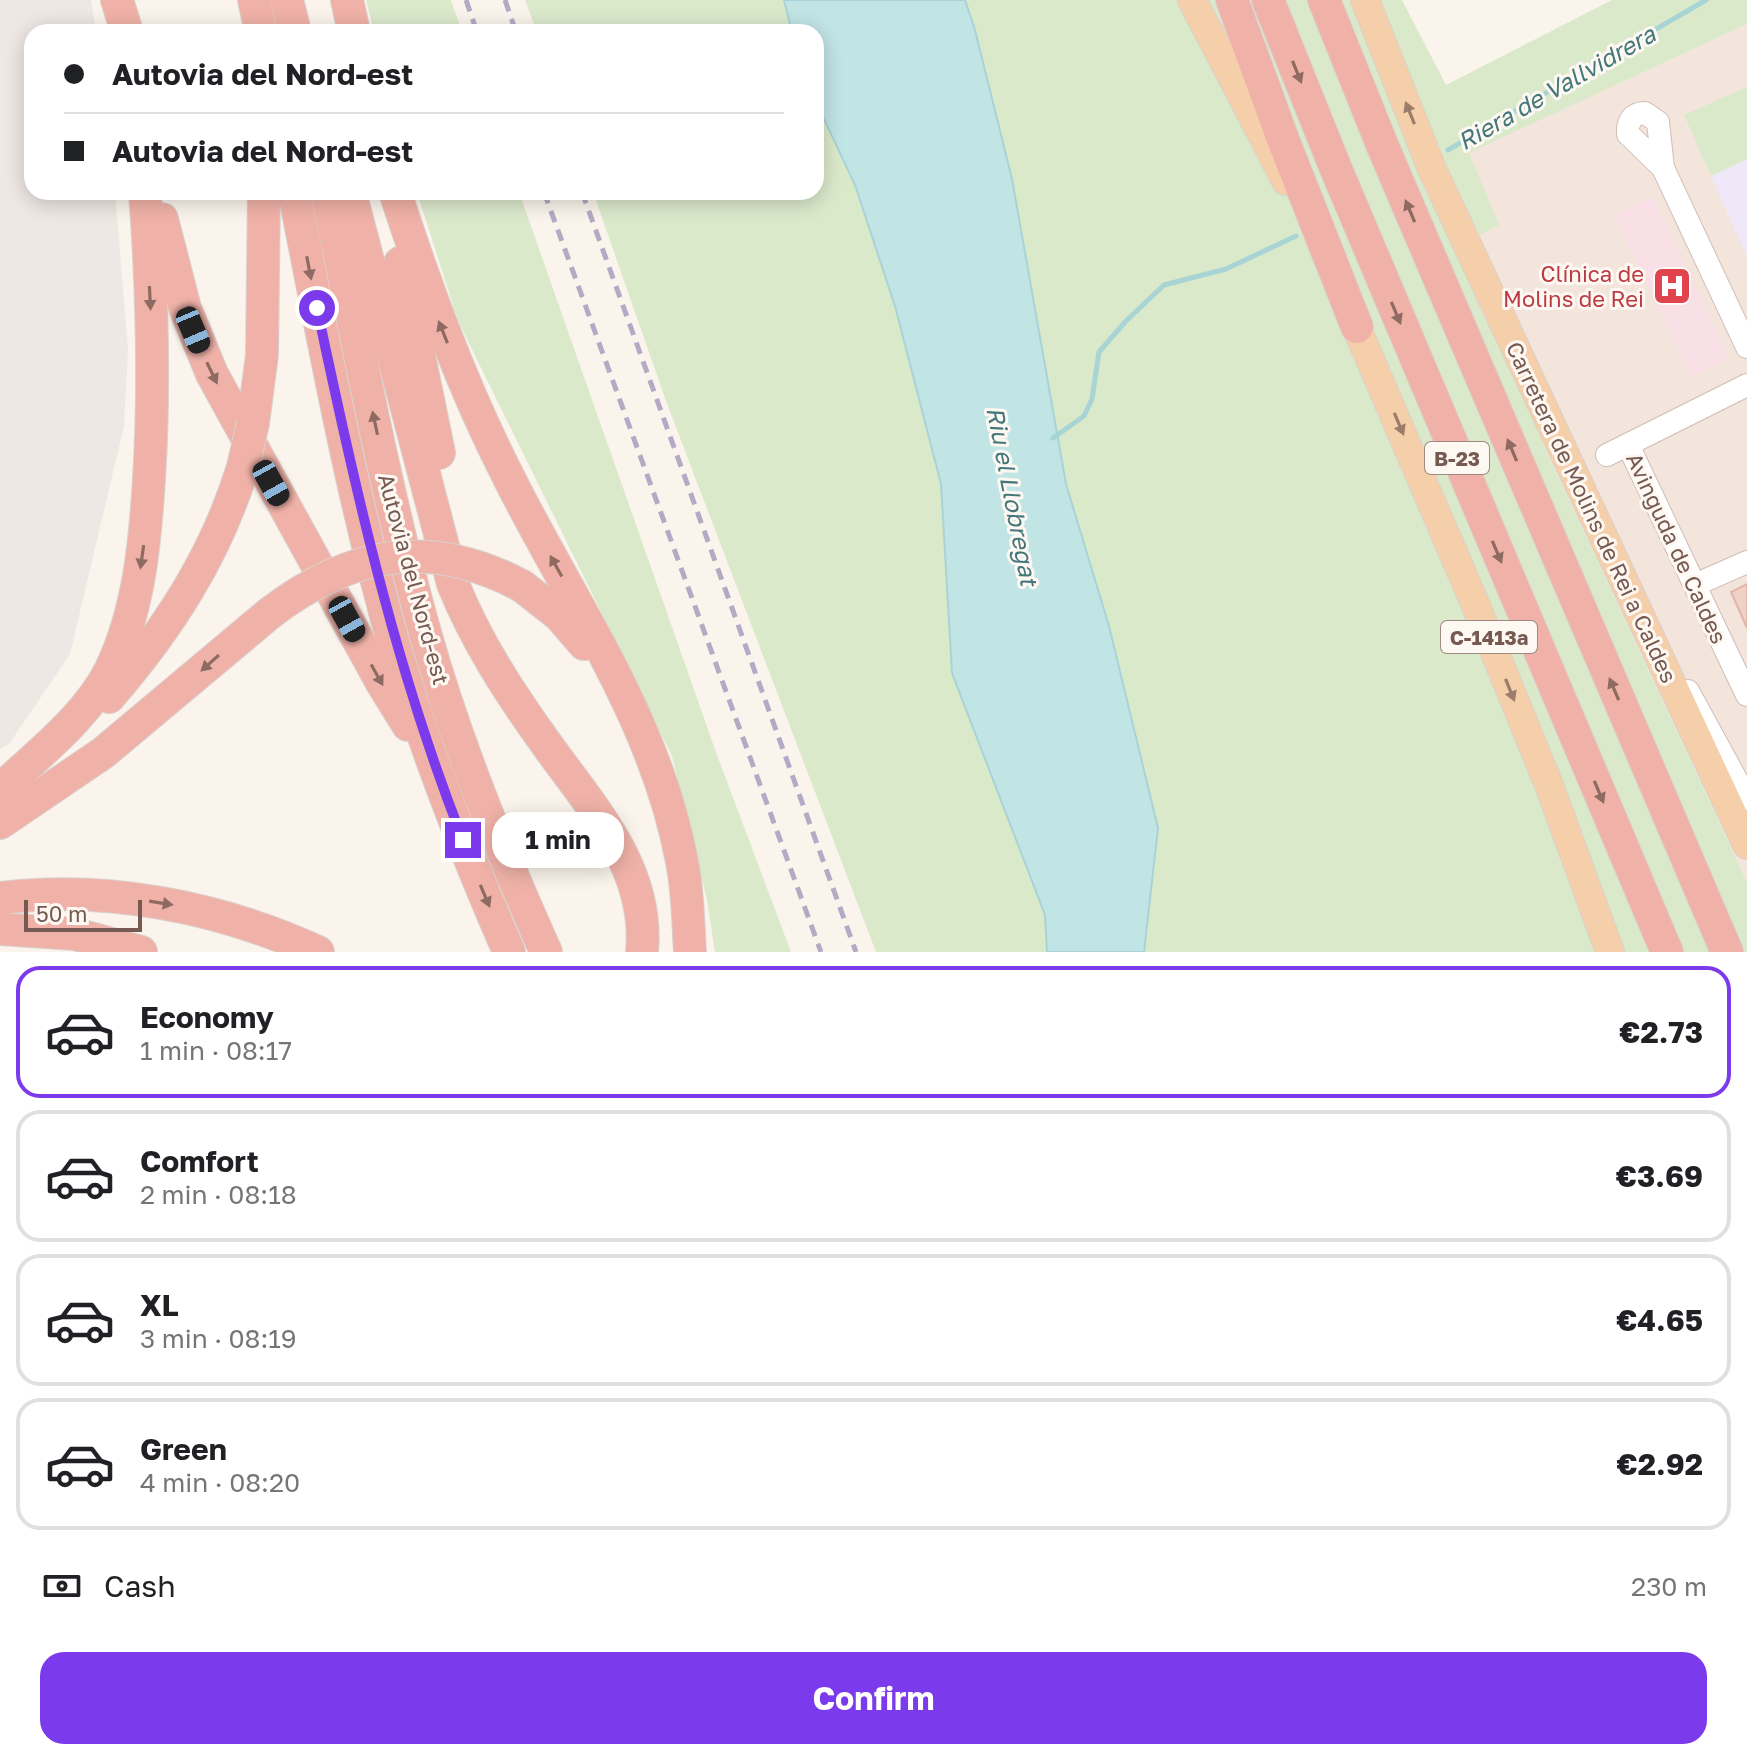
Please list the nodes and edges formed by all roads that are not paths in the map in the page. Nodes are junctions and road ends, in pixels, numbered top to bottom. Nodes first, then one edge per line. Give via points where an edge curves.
1 (117, 0) edge
2 (254, 0) edge
3 (287, 0) edge
4 (347, 0) edge
5 (1192, 0) edge
6 (1232, 0) edge
7 (1268, 0) edge
8 (1324, 0) edge
9 (1365, 0) edge
10 (124, 24) edge
11 (259, 24) edge
12 (293, 24) edge
13 (352, 24) edge
14 (1663, 168) junction
15 (145, 200) edge
16 (159, 200) edge
17 (264, 200) edge
18 (296, 200) edge
19 (329, 200) edge
20 (352, 200) edge
21 (389, 200) edge
22 (398, 200) edge
23 (1357, 327) junction
24 (1747, 347) edge
25 (1747, 385) edge
26 (1628, 445) junction
27 (1607, 455) dead end
28 (1747, 562) edge
29 (1622, 579) junction
30 (1695, 585) junction
31 (491, 657) junction
32 (1747, 695) edge
33 (437, 771) junction
34 (0, 792) edge
35 (1747, 799) edge
36 (0, 823) edge
37 (1747, 845) edge
38 (0, 898) edge
39 (0, 929) edge
40 (141, 952) edge
41 (318, 952) edge
42 (509, 952) edge
43 (546, 952) edge
44 (642, 952) edge
45 (689, 952) edge
46 (1610, 952) edge
47 (1667, 952) edge
48 (1727, 952) edge

1 - 10 highway
2 - 11 highway
3 - 12 highway
4 - 13 highway
5 - 23 main road, C-1413a
6 - 23 highway
7 -> 47 highway, B-23
48 -> 8 highway, B-23
29 -> 9 main road, Carretera de Molins de Rei a Caldes via 1432,169
14 - 14 street via 1635,142 1650,143 1659,132
14 - 24 street
15 -> 34 highway via 153,393 147,511 134,602 99,689
16 -> 33 highway via 185,308 212,374 382,683
17 - 34 highway, bridge via 262,355 253,423 243,467 209,554 182,603 101,706
18 -> 33 highway, Autovia del Nord-est via 351,474 393,640
43 -> 19 highway, Autovia del Nord-est via 470,768 424,630 383,465
20 - 31 highway via 438,534 470,627
21 - 31 highway via 445,483
45 -> 22 highway via 683,864 655,764 620,681 481,419 436,315
23 -> 46 main road, C-1413a via 1549,785
25 - 26 street
26 - 27 street
26 - 30 street, Avinguda de Caldes
28 - 30 street
29 - 35 street
29 - 37 main road, Carretera de Molins de Rei a Caldes
30 - 32 street, Avinguda de Caldes
31 - 44 highway via 625,857 640,905
33 -> 42 highway, Autovia del Nord-est
45 -> 36 highway, bridge via 659,816 630,731 600,669 559,615 522,586 471,563 389,557 338,571 297,592 103,753
38 -> 41 highway via 92,895 166,904 267,931
39 - 40 highway via 75,934

